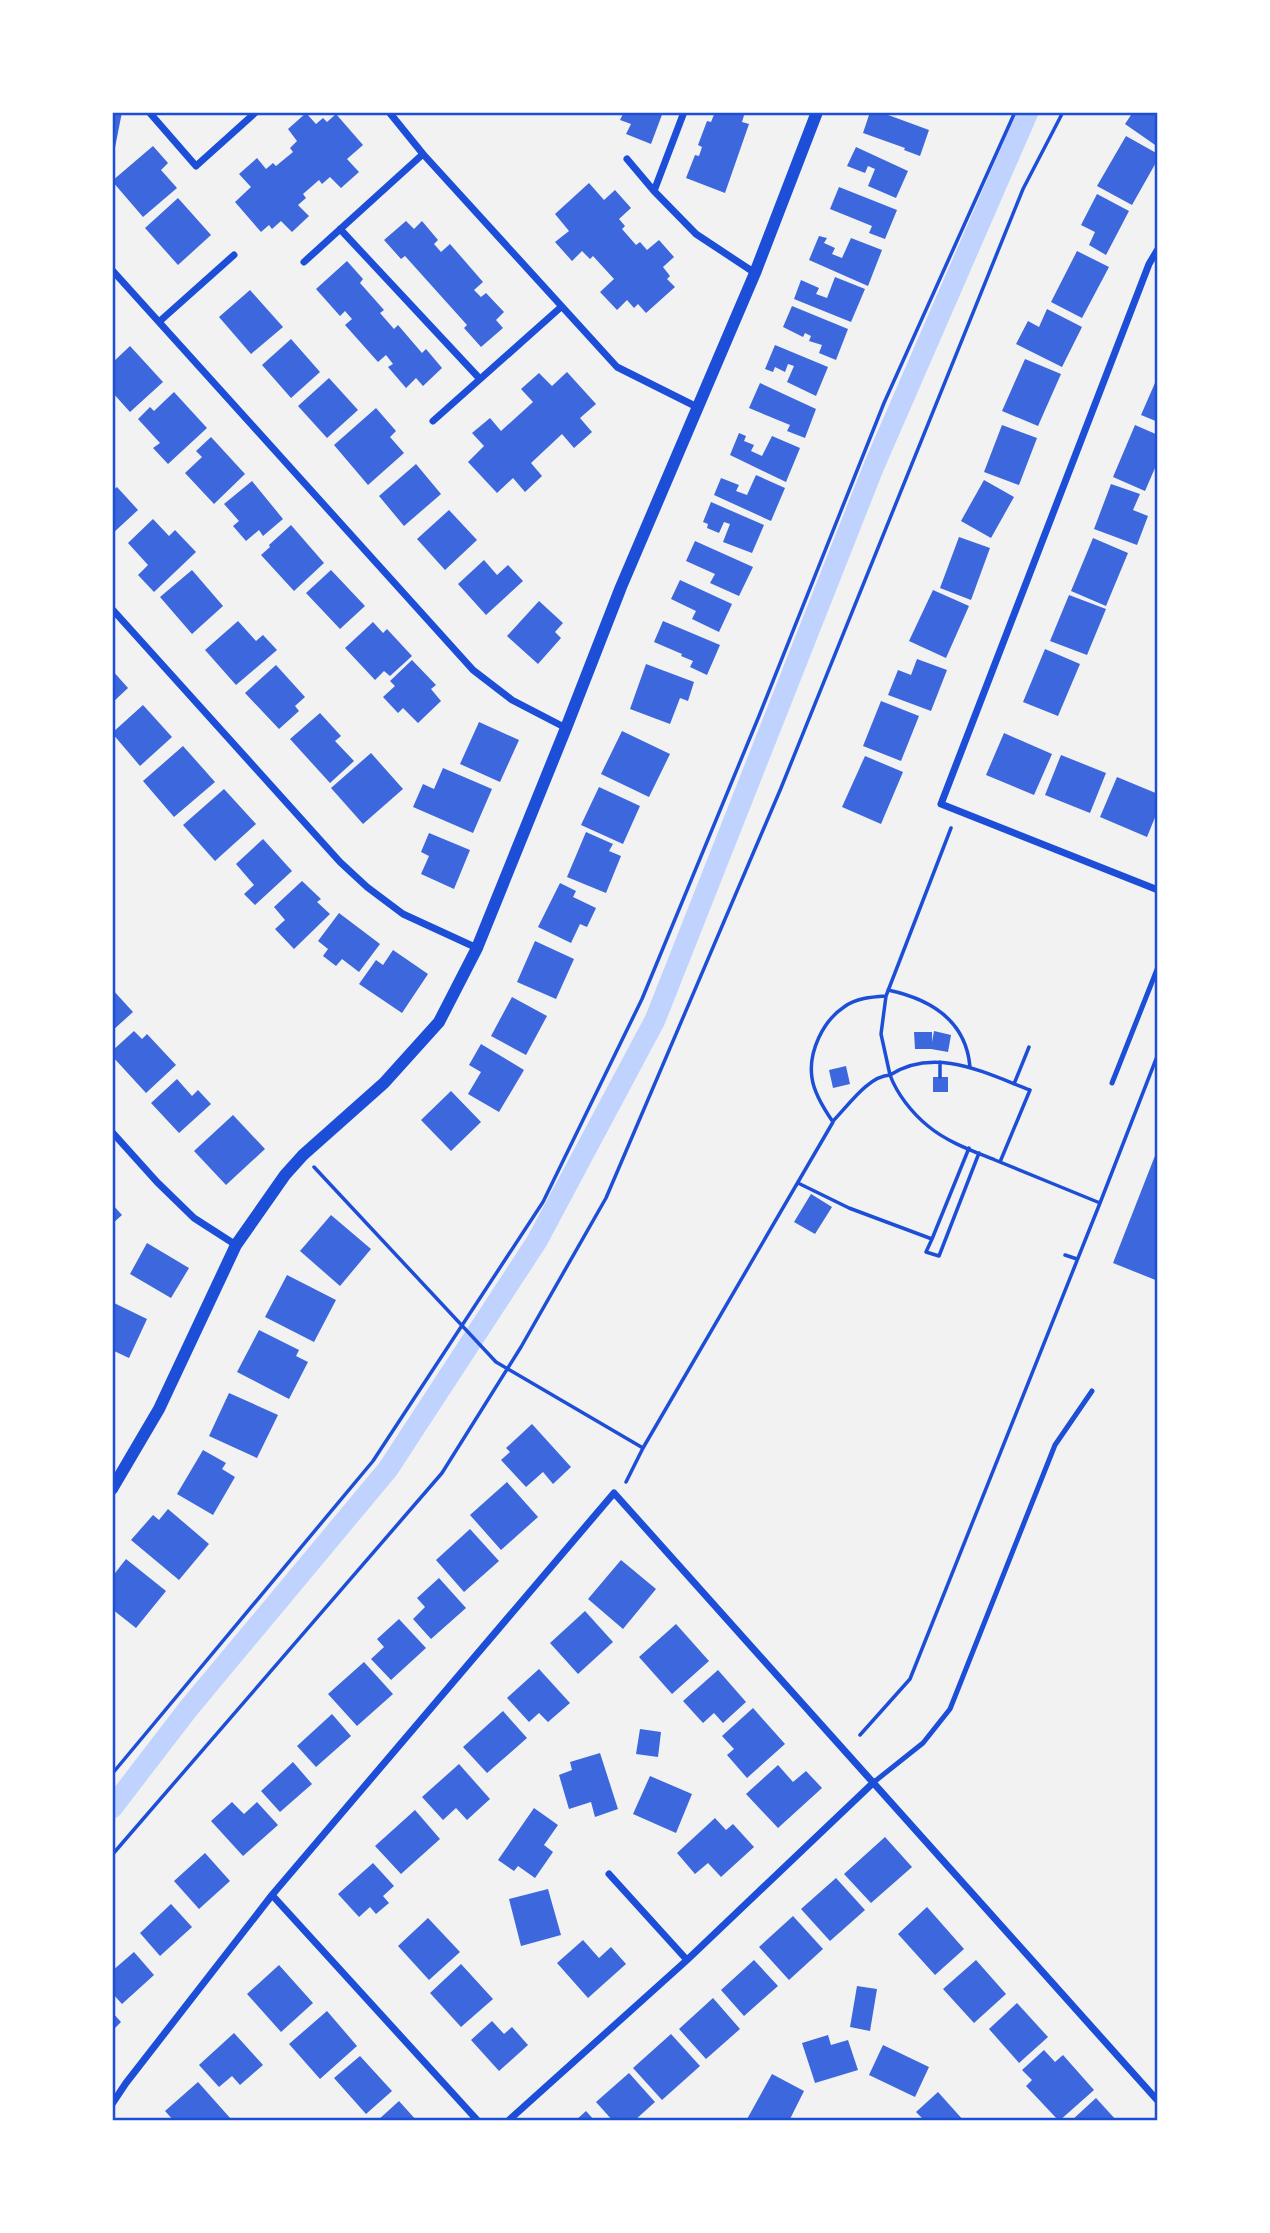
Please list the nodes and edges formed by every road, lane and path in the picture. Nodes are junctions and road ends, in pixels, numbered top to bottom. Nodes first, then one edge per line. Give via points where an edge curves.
1 (149, 112) edge
2 (256, 112) edge
3 (389, 112) edge
4 (684, 112) edge
5 (817, 112) edge
6 (1015, 112) edge
7 (1063, 112) edge
8 (423, 154) junction
9 (627, 159) dead end
10 (654, 191) junction
11 (340, 229) junction
12 (1158, 249) edge
13 (234, 255) dead end
14 (304, 262) dead end
15 (112, 270) edge
16 (755, 272) junction
17 (561, 307) junction
18 (160, 321) junction
19 (480, 379) junction
20 (697, 407) junction
21 (433, 421) dead end
22 (112, 609) edge
23 (566, 728) junction
24 (951, 828) dead end
25 (1158, 890) edge
26 (477, 948) junction
27 (1158, 967) edge
28 (888, 990) junction
29 (886, 996) junction
30 (1029, 1047) dead end
31 (1158, 1054) edge
32 (940, 1062) junction
33 (970, 1067) junction
34 (890, 1075) junction
35 (940, 1077) dead end
36 (1112, 1083) dead end
37 (1014, 1084) junction
38 (833, 1122) junction
39 (112, 1132) edge
40 (969, 1149) junction
41 (979, 1153) junction
42 (303, 1155) junction
43 (1000, 1162) junction
44 (798, 1183) junction
45 (1100, 1203) junction
46 (932, 1239) junction
47 (236, 1245) junction
48 (1065, 1255) dead end
49 (1077, 1259) junction
50 (461, 1326) junction
51 (507, 1369) junction
52 (1092, 1391) dead end
53 (643, 1448) junction
54 (626, 1482) dead end
55 (113, 1485) edge
56 (860, 1735) dead end
57 (112, 1774) edge
58 (874, 1782) junction
59 (112, 1854) edge
60 (609, 1874) dead end
61 (272, 1895) junction
62 (687, 1960) junction
63 (1158, 2101) edge
64 (112, 2105) edge
65 (478, 2121) edge
66 (508, 2121) edge

1 - 2 street via 197,166
3 - 8 street
4 - 10 street
5 - 16 street
6 - 50 path via 884,403 642,999 543,1202
7 - 51 path via 1023,189 786,775 606,1198
8 - 11 street
8 - 17 street
9 - 10 street
10 - 16 street via 696,234
11 - 14 street
11 - 19 street
12 - 25 street via 941,804
13 - 18 street
15 - 18 street
16 - 20 street
17 - 19 street
17 - 20 street via 617,367
18 - 23 street via 473,670 512,700
19 - 21 street
20 - 23 street
22 - 26 street via 340,862 402,914
23 - 26 street
24 - 28 path
26 - 42 street via 439,1022 384,1083
27 - 36 lane
28 - 29 path
28 - 33 path via 918,998 947,1016 964,1044
29 - 34 path via 881,1034
29 - 38 path via 843,1007 820,1035 812,1078
30 - 37 path
31 - 45 path
32 - 33 path
32 - 34 path via 911,1065
32 - 35 path
33 - 37 path
34 - 38 path via 882,1075 864,1088
34 - 40 path via 928,1127
37 - 43 path via 1030,1090
38 - 44 path
39 - 47 street via 194,1218
40 - 41 path
40 - 46 path
41 - 43 path
41 - 46 path via 939,1256 926,1252
42 - 47 street
42 - 50 path
43 - 45 path
44 - 46 path
44 - 53 path
45 - 49 path
47 - 55 street via 159,1409
48 - 49 path
49 - 56 path via 910,1679
50 - 51 path
50 - 57 path via 373,1461
51 - 53 path
51 - 59 path via 442,1473
52 - 58 lane via 1055,1445 950,1709 923,1743
53 - 54 path
58 - 61 street via 614,1493
58 - 62 street
58 - 63 street
60 - 62 street
61 - 64 street
61 - 65 street
62 - 66 street

